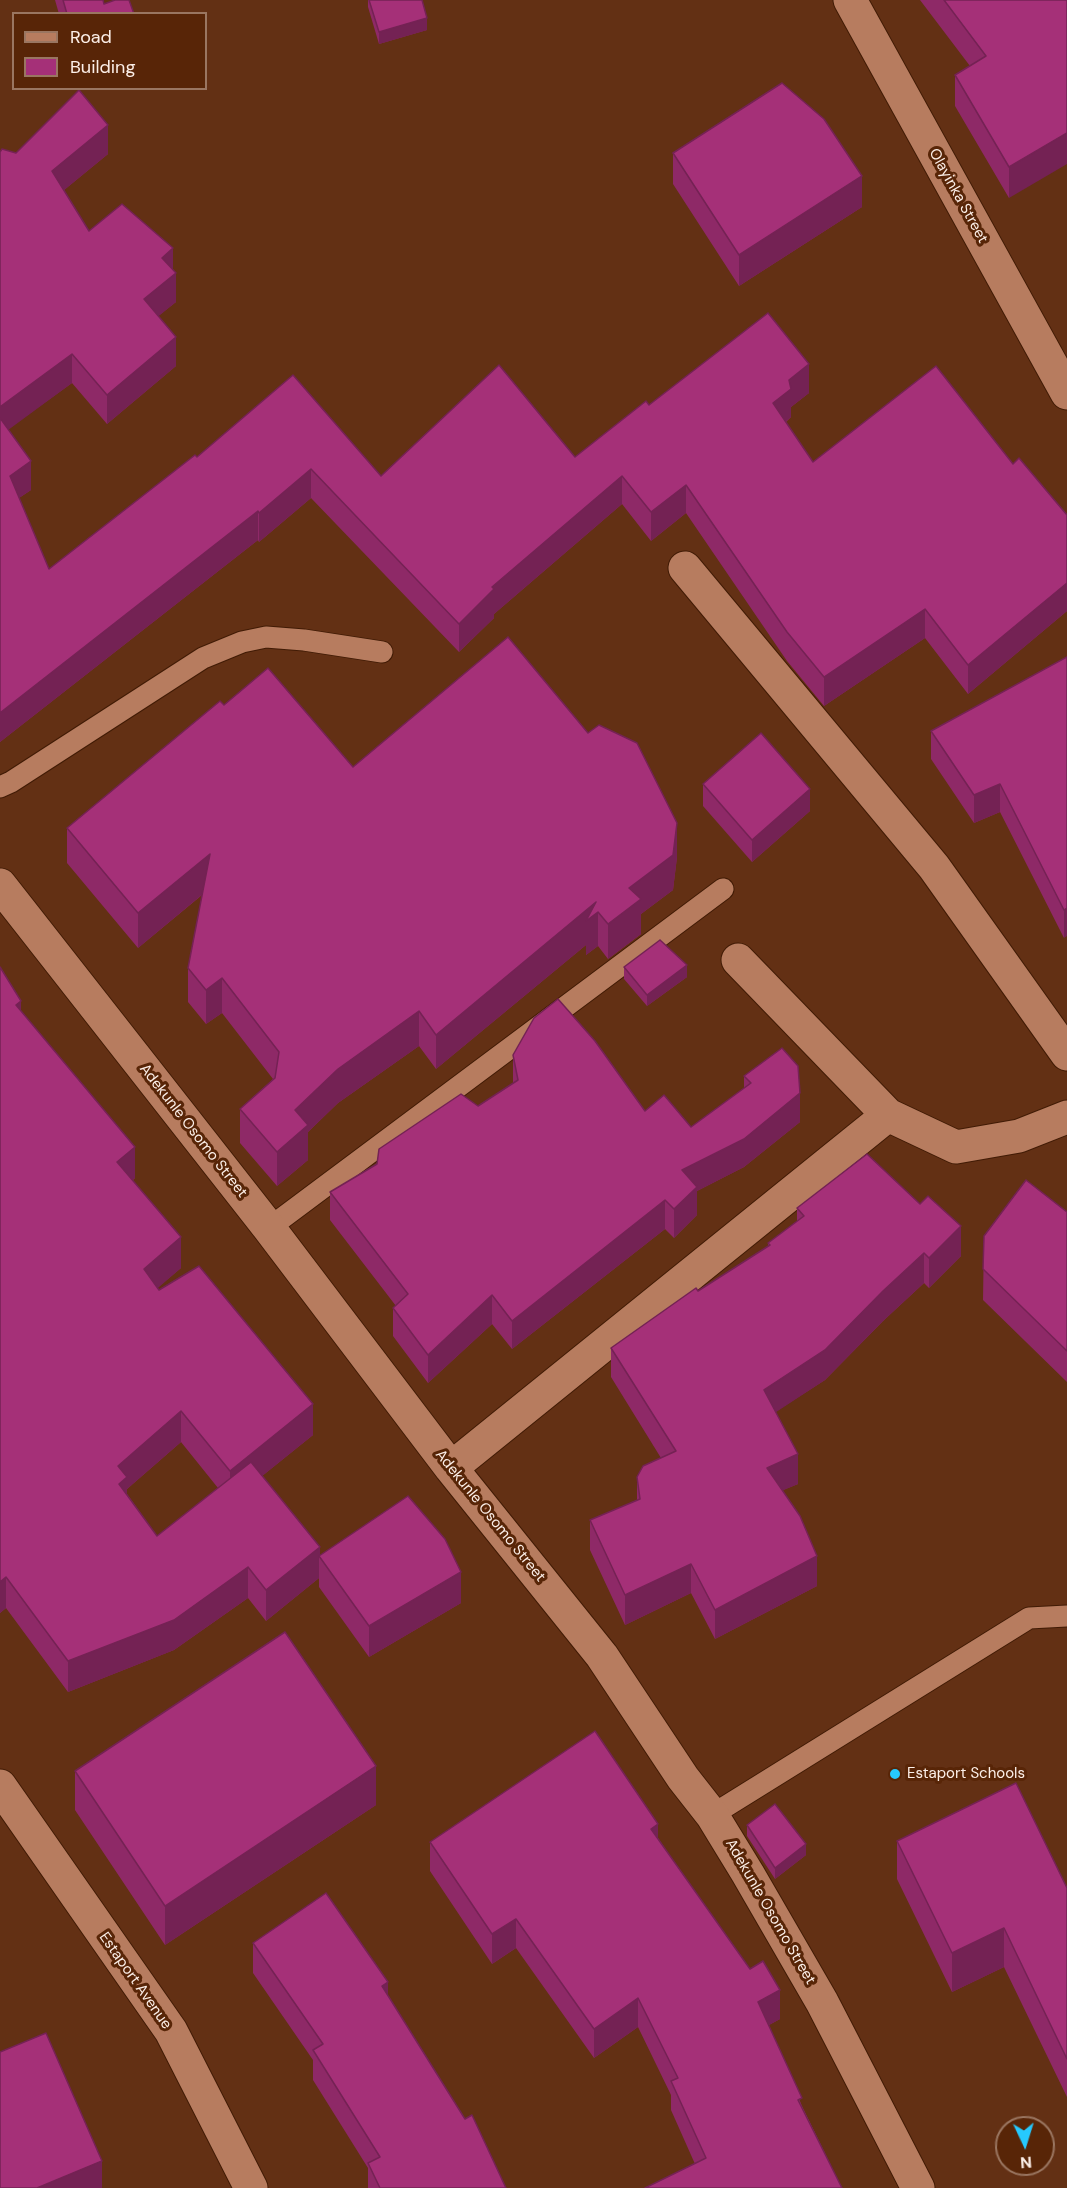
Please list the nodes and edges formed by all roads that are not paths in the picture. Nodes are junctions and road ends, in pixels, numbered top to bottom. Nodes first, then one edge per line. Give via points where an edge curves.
1 (850, 0) edge
2 (1067, 393) edge
3 (685, 568) dead end
4 (382, 652) dead end
5 (0, 787) edge
6 (0, 885) edge
7 (723, 889) dead end
8 (738, 960) dead end
9 (1067, 1053) edge
10 (888, 1115) junction
11 (1067, 1117) edge
12 (268, 1228) junction
13 (451, 1468) junction
14 (1067, 1616) edge
15 (0, 1786) edge
16 (712, 1815) junction
17 (250, 2188) edge
18 (918, 2188) edge

1 - 2 street, Olayinka Street
3 - 9 street via 934,867
4 - 5 lane via 266,637 242,642 203,658
6 - 12 street, Adekunle Osomo Street
7 - 12 lane
8 - 10 street
10 - 11 street via 956,1147 1019,1136
10 - 13 street
12 - 13 street, Adekunle Osomo Street
13 - 16 street, Adekunle Osomo Street via 602,1656
14 - 16 lane via 1029,1618
15 - 17 street, Estaport Avenue via 171,2031
16 - 18 street, Adekunle Osomo Street via 822,2002

